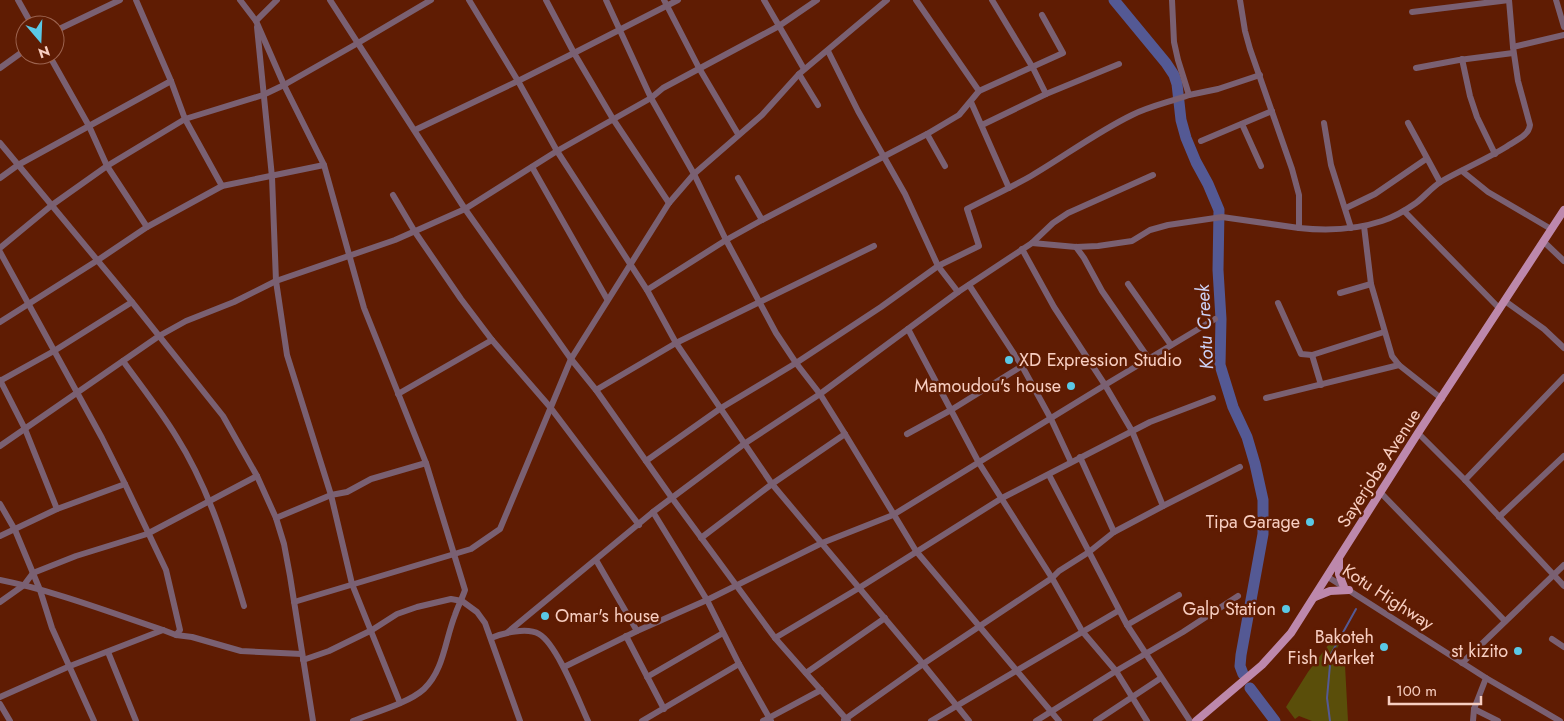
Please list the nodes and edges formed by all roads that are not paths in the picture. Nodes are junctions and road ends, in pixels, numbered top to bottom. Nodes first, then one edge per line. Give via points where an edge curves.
1 (18, 0) edge
2 (120, 0) edge
3 (136, 0) edge
4 (240, 0) edge
5 (277, 0) edge
6 (330, 0) edge
7 (431, 0) edge
8 (470, 0) edge
9 (546, 0) edge
10 (606, 0) edge
11 (678, 0) edge
12 (764, 0) edge
13 (817, 0) edge
14 (887, 0) edge
15 (916, 0) edge
16 (992, 0) edge
17 (1172, 0) edge
18 (1240, 0) edge
19 (1509, 0) edge
20 (1556, 0) edge
21 (666, 3) edge
22 (1412, 12) dead end
23 (1042, 14) dead end
24 (26, 15) edge
25 (256, 21) junction
26 (65, 26) edge
27 (779, 26) junction
28 (1564, 27) edge
29 (619, 31) junction
30 (1564, 35) edge
31 (358, 44) junction
32 (1513, 50) junction
33 (828, 51) junction
34 (574, 53) junction
35 (15, 57) edge
36 (1462, 59) junction
37 (1119, 64) dead end
38 (55, 65) edge
39 (0, 68) edge
40 (699, 68) junction
41 (1034, 68) junction
42 (1416, 68) dead end
43 (802, 72) junction
44 (1260, 76) junction
45 (171, 81) junction
46 (518, 81) junction
47 (284, 85) junction
48 (980, 91) junction
49 (1046, 94) junction
50 (263, 95) junction
51 (1189, 95) junction
52 (651, 98) junction
53 (971, 102) junction
54 (818, 105) dead end
55 (1272, 111) junction
56 (184, 118) junction
57 (613, 119) junction
58 (1408, 122) dead end
59 (1324, 123) dead end
60 (982, 124) junction
61 (1242, 124) junction
62 (89, 126) junction
63 (414, 130) junction
64 (738, 134) junction
65 (927, 134) junction
66 (1201, 141) dead end
67 (0, 143) edge
68 (557, 151) junction
69 (1495, 154) junction
70 (884, 156) junction
71 (1426, 158) junction
72 (18, 165) junction
73 (324, 165) junction
74 (107, 166) junction
75 (945, 166) dead end
76 (1261, 166) dead end
77 (532, 167) junction
78 (1462, 171) junction
79 (694, 174) junction
80 (1153, 175) dead end
81 (272, 177) junction
82 (0, 178) edge
83 (738, 178) dead end
84 (1440, 182) junction
85 (222, 186) junction
86 (1009, 188) junction
87 (393, 195) dead end
88 (669, 203) junction
89 (52, 205) junction
90 (1346, 208) junction
91 (465, 210) junction
92 (1564, 210) edge
93 (1404, 211) junction
94 (762, 220) junction
95 (1364, 226) junction
96 (147, 227) junction
97 (1299, 228) junction
98 (1351, 228) junction
99 (1551, 229) junction
100 (415, 232) junction
101 (726, 240) junction
102 (1543, 241) junction
103 (1032, 243) junction
104 (874, 246) dead end
105 (1076, 247) junction
106 (0, 248) edge
107 (1022, 249) junction
108 (0, 252) edge
109 (350, 256) junction
110 (98, 260) junction
111 (1564, 261) edge
112 (630, 264) junction
113 (938, 266) junction
114 (276, 281) junction
115 (1128, 284) dead end
116 (1370, 284) junction
117 (969, 285) junction
118 (647, 290) junction
119 (958, 292) junction
120 (1340, 293) dead end
121 (607, 299) junction
122 (1505, 301) junction
123 (132, 302) junction
124 (760, 303) junction
125 (1278, 303) dead end
126 (28, 305) junction
127 (1500, 309) junction
128 (1215, 319) dead end
129 (0, 322) edge
130 (908, 329) junction
131 (1384, 332) junction
132 (159, 336) junction
133 (492, 340) junction
134 (676, 343) junction
135 (1171, 345) junction
136 (1564, 348) edge
137 (54, 351) junction
138 (1312, 355) junction
139 (571, 359) junction
140 (1148, 359) junction
141 (123, 361) junction
142 (796, 363) junction
143 (1399, 365) junction
144 (1022, 366) junction
145 (1564, 377) edge
146 (0, 381) edge
147 (1104, 385) junction
148 (1321, 385) junction
149 (596, 390) junction
150 (76, 392) junction
151 (398, 394) junction
152 (820, 394) junction
153 (1213, 398) dead end
154 (1266, 398) dead end
155 (1442, 399) junction
156 (550, 407) junction
157 (721, 408) junction
158 (951, 410) junction
159 (1051, 419) junction
160 (25, 429) junction
161 (1132, 431) junction
162 (1418, 433) junction
163 (845, 434) junction
164 (907, 434) dead end
165 (744, 444) junction
166 (0, 446) edge
167 (1564, 456) edge
168 (1080, 457) junction
169 (646, 461) junction
170 (426, 462) junction
171 (1071, 462) junction
172 (979, 463) junction
173 (1240, 467) dead end
174 (1049, 475) junction
175 (258, 476) junction
176 (1465, 480) junction
177 (125, 484) junction
178 (772, 484) junction
179 (1380, 492) junction
180 (331, 495) junction
181 (672, 498) junction
182 (1002, 498) junction
183 (209, 502) junction
184 (0, 504) edge
185 (1163, 506) junction
186 (57, 509) junction
187 (653, 512) junction
188 (893, 515) junction
189 (1499, 517) junction
190 (276, 518) junction
191 (639, 525) junction
192 (15, 530) junction
193 (1114, 532) junction
194 (147, 534) junction
195 (0, 536) edge
196 (701, 538) junction
197 (822, 543) junction
198 (916, 551) junction
199 (1089, 552) junction
200 (454, 554) junction
201 (1339, 559) junction
202 (596, 560) junction
203 (1564, 564) edge
204 (33, 573) junction
205 (1553, 575) junction
206 (1328, 577) junction
207 (1052, 578) junction
208 (0, 580) edge
209 (352, 584) junction
210 (24, 585) junction
211 (737, 585) junction
212 (1564, 586) edge
213 (860, 588) junction
214 (1347, 588) junction
215 (40, 590) junction
216 (1179, 595) dead end
217 (1238, 596) dead end
218 (1315, 597) junction
219 (706, 600) junction
220 (462, 601) junction
221 (0, 602) edge
222 (294, 602) junction
223 (244, 606) dead end
224 (1118, 610) junction
225 (884, 618) junction
226 (1504, 620) junction
227 (1126, 625) junction
228 (980, 627) junction
229 (163, 630) junction
230 (372, 630) junction
231 (1082, 630) junction
232 (637, 631) junction
233 (508, 632) junction
234 (723, 633) junction
235 (176, 635) junction
236 (626, 636) junction
237 (491, 638) junction
238 (776, 638) junction
239 (1552, 639) dead end
240 (1564, 647) edge
241 (108, 652) junction
242 (1145, 654) junction
243 (303, 657) junction
244 (1462, 662) junction
245 (739, 664) junction
246 (923, 664) junction
247 (70, 666) junction
248 (564, 667) junction
249 (1017, 671) junction
250 (1116, 671) junction
251 (806, 672) junction
252 (647, 677) junction
253 (1161, 678) junction
254 (1486, 678) junction
255 (821, 690) junction
256 (0, 697) edge
257 (1132, 697) junction
258 (400, 703) junction
259 (0, 704) edge
260 (956, 706) junction
261 (664, 709) junction
262 (1474, 709) junction
263 (1051, 712) junction
264 (767, 720) edge
265 (846, 720) edge
266 (10, 721) edge
267 (94, 721) edge
268 (136, 721) edge
269 (313, 721) edge
270 (353, 721) edge
271 (520, 721) edge
272 (588, 721) edge
273 (642, 721) edge
274 (930, 721) edge
275 (969, 721) edge
276 (1036, 721) edge
277 (1059, 721) edge
278 (1096, 721) edge
279 (1147, 721) edge
280 (1190, 721) edge
281 (1196, 721) edge
282 (1473, 721) edge
283 (1498, 721) edge
284 (1560, 721) edge

1 - 24 street
2 - 26 street
3 - 45 street
4 - 25 street
5 - 25 street
6 - 31 street
7 - 31 street
8 - 46 street
9 - 34 street
10 - 29 street
11 - 21 street
12 - 27 street
13 - 27 street
14 - 33 street
15 - 48 street
16 - 41 street
17 - 51 street via 1174,42
18 - 44 street via 1245,31
19 - 22 street
19 - 32 street
20 - 28 street
21 - 29 street
21 - 40 street
23 - 41 street via 1063,53
25 - 47 street
25 - 50 street
27 - 40 street
27 - 43 street
29 - 34 street
29 - 52 street
30 - 32 street
31 - 47 street
31 - 63 street
32 - 36 street
32 - 69 street via 1530,128
33 - 43 street
33 - 70 street
34 - 46 street
34 - 57 street
35 - 39 street
36 - 42 street
36 - 69 street via 1472,103
37 - 49 street
38 - 62 street
40 - 52 street
40 - 64 street
41 - 48 street
41 - 49 street
43 - 54 street
43 - 64 street via 762,115
44 - 51 street
44 - 55 street
45 - 56 street
45 - 62 street
46 - 63 street
46 - 68 street
47 - 50 street
47 - 73 street
48 - 53 street
49 - 60 street
50 - 56 street
50 - 81 street
51 - 86 street via 1131,115
52 - 57 street
52 - 79 street
53 - 60 street
53 - 65 street via 959,115
55 - 61 street
55 - 97 street via 1297,186
56 - 74 street
56 - 85 street
57 - 68 street
57 - 88 street
58 - 71 street
59 - 90 street via 1331,165
60 - 86 street
61 - 66 street
61 - 76 street
62 - 72 street
62 - 74 street
63 - 91 street
64 - 79 street
65 - 70 street
65 - 75 street
67 - 72 street
68 - 77 street
68 - 112 street
69 - 78 street
70 - 94 street
70 - 113 street
71 - 84 street
71 - 90 street via 1375,194
72 - 82 street
72 - 89 street
73 - 81 street
73 - 109 street
74 - 89 street
74 - 96 street
77 - 91 street
77 - 121 street
78 - 84 street
78 - 99 street via 1488,192
79 - 88 street
79 - 101 street
80 - 103 street via 1068,213
81 - 85 street
81 - 114 street
83 - 94 street
84 - 93 street
85 - 96 street
86 - 113 street via 967,209 979,246
87 - 100 street
88 - 112 street
89 - 106 street
89 - 110 street
90 - 98 street
91 - 100 street
91 - 139 street
92 - 99 main road, Sayerjobe Avenue
93 - 95 street
93 - 127 street
94 - 101 street
95 - 98 street
95 - 116 street
96 - 110 street
97 - 98 street
97 - 105 street via 1219,217 1157,228 1122,243
99 - 102 main road, Sayerjobe Avenue
100 - 109 street
100 - 133 street
101 - 118 street
101 - 124 street
102 - 111 street
102 - 122 main road, Sayerjobe Avenue
103 - 105 street
103 - 107 street
104 - 124 street
105 - 140 street
107 - 117 street
107 - 147 street via 1054,307
108 - 126 street
109 - 114 street
109 - 151 street via 364,308
110 - 123 street
110 - 126 street
112 - 118 street
112 - 121 street
113 - 119 street
113 - 142 street
114 - 132 street
114 - 180 street via 286,355
115 - 135 street
116 - 120 street
116 - 131 street
117 - 119 street
117 - 144 street
118 - 134 street
119 - 130 street
121 - 139 street
122 - 127 main road, Sayerjobe Avenue
122 - 136 street
123 - 132 street
123 - 137 street
124 - 134 street
124 - 142 street
125 - 138 street via 1301,354
126 - 129 street
126 - 137 street
127 - 155 main road, Sayerjobe Avenue
128 - 135 street
130 - 152 street
130 - 158 street
131 - 138 street
131 - 143 street via 1392,356
132 - 141 street
132 - 175 street via 223,416
133 - 151 street
133 - 156 street
134 - 149 street
134 - 157 street
135 - 140 street
137 - 146 street
137 - 150 street
138 - 148 street
139 - 149 street
139 - 156 street
140 - 147 street
141 - 150 street
141 - 183 street via 176,436
142 - 152 street
142 - 157 street
143 - 148 street
143 - 155 street
144 - 158 street
144 - 159 street
145 - 176 street
146 - 160 street
147 - 159 street
147 - 161 street
148 - 154 street
149 - 169 street
150 - 160 street
150 - 177 street
151 - 170 street
152 - 163 street
152 - 165 street
153 - 161 street
155 - 162 main road, Sayerjobe Avenue
156 - 191 street
156 - 200 street via 500,529 471,549
157 - 165 street
157 - 169 street
158 - 164 street
158 - 172 street
159 - 171 street
159 - 172 street
160 - 166 street
160 - 186 street
161 - 168 street
161 - 185 street
162 - 176 street
162 - 179 main road, Sayerjobe Avenue
163 - 178 street
163 - 188 street
165 - 178 street
165 - 181 street
167 - 189 street
168 - 171 street
168 - 193 street
169 - 181 street
170 - 180 street via 371,479 348,492
170 - 200 street
171 - 174 street
172 - 182 street
172 - 188 street
173 - 185 street
174 - 182 street
174 - 199 street
175 - 183 street
175 - 190 street
176 - 189 street
177 - 186 street
177 - 194 street
178 - 196 street
178 - 197 street
179 - 201 main road, Sayerjobe Avenue
179 - 226 street
180 - 190 street
180 - 209 street
181 - 187 street
181 - 196 street
182 - 198 street
182 - 207 street
183 - 194 street
183 - 223 street
184 - 192 street
185 - 193 street
186 - 192 street
187 - 191 street
187 - 219 street
188 - 197 street
188 - 198 street
189 - 205 street
190 - 222 street
191 - 202 street
192 - 195 street
192 - 204 street
193 - 199 street
194 - 204 street
194 - 235 street via 166,570 180,630
196 - 211 street
197 - 211 street
197 - 213 street
198 - 213 street
198 - 228 street
199 - 207 street
199 - 224 street
200 - 209 street
200 - 220 street via 465,590
201 - 206 main road, Sayerjobe Avenue
201 - 214 main road via 1338,569
202 - 232 street
202 - 233 street
203 - 205 street
204 - 210 street
204 - 215 street
205 - 212 street
205 - 226 street
206 - 214 street, Kotu Highway
206 - 218 main road, Sayerjobe Avenue
207 - 228 street
207 - 231 street
208 - 210 street
209 - 222 street
209 - 230 street
210 - 215 street
210 - 221 street
211 - 219 street
211 - 238 street
213 - 225 street
213 - 238 street
214 - 218 main road
214 - 244 street, Kotu Highway
215 - 229 street
215 - 247 street via 52,628
216 - 227 street
217 - 242 street
218 - 281 main road, Sayerjobe Avenue via 1277,651
219 - 232 street
219 - 234 street
220 - 230 street via 451,599 417,607 397,614
220 - 237 street via 477,612
220 - 258 street via 434,678 423,690
222 - 243 street
224 - 227 street
224 - 231 street
225 - 246 street
225 - 251 street
226 - 244 street
227 - 242 street
228 - 246 street
228 - 249 street
229 - 235 street
229 - 241 street
230 - 243 street via 329,651
230 - 258 street
231 - 249 street
231 - 250 street
232 - 236 street
233 - 237 street
233 - 248 street via 540,634
234 - 245 street
234 - 252 street
235 - 243 street via 241,651
236 - 248 street
236 - 252 street
237 - 271 street
238 - 251 street
239 - 240 street
241 - 247 street
241 - 268 street
242 - 250 street
242 - 253 street
243 - 269 street
244 - 254 street, Kotu Highway
245 - 261 street
245 - 264 street
246 - 260 street
246 - 265 street
247 - 256 street
247 - 267 street
248 - 272 street
249 - 260 street
249 - 263 street
250 - 257 street
250 - 263 street
251 - 255 street
252 - 261 street
253 - 257 street
253 - 280 street
254 - 262 street
254 - 284 street, Kotu Highway
255 - 264 street
255 - 265 street
257 - 278 street
257 - 279 street
258 - 270 street
259 - 266 street
260 - 274 street
260 - 275 street
261 - 273 street
262 - 282 street
262 - 283 street
263 - 276 street
263 - 277 street

